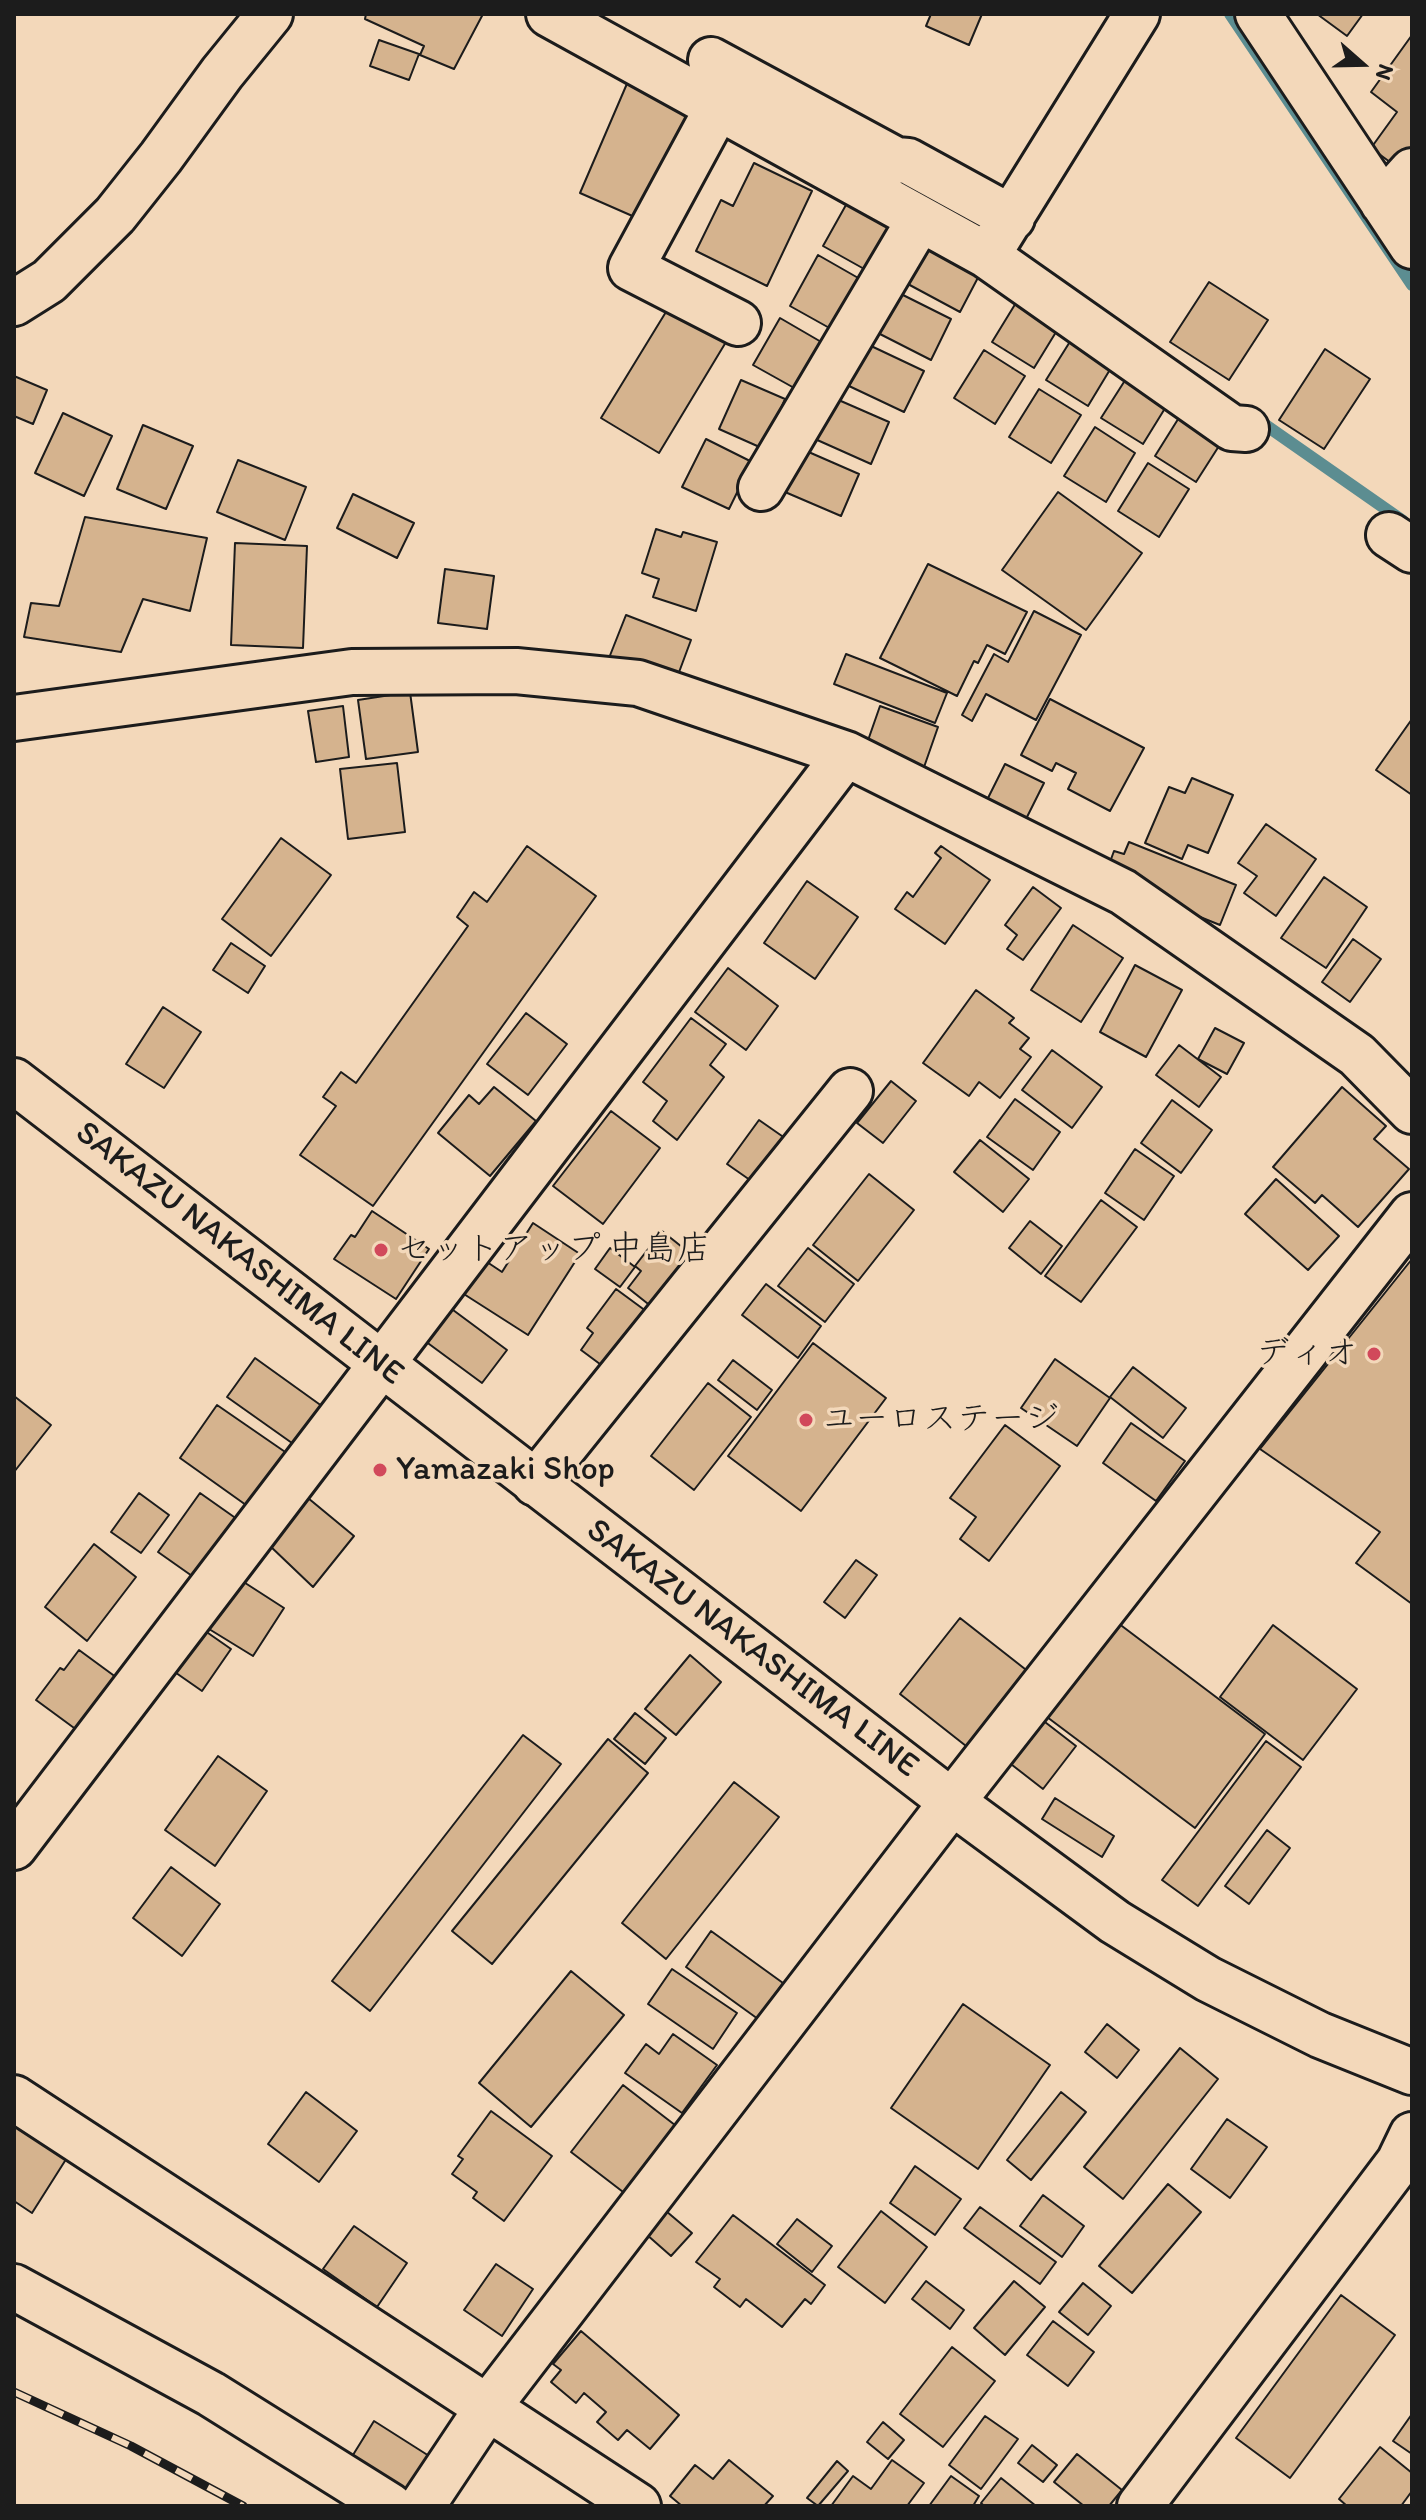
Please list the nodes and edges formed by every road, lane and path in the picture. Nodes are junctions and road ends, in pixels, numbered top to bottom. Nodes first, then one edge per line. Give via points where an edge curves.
1 (270, 14) edge
2 (549, 14) edge
3 (1137, 14) edge
4 (1258, 14) edge
5 (711, 60) dead end
6 (718, 107) junction
7 (1412, 171) edge
8 (1383, 203) junction
9 (920, 219) junction
10 (998, 238) junction
11 (1412, 246) edge
12 (14, 303) edge
13 (738, 323) dead end
14 (1246, 429) dead end
15 (761, 488) dead end
16 (14, 718) edge
17 (846, 754) junction
18 (14, 1081) edge
19 (850, 1091) dead end
20 (1412, 1111) edge
21 (1412, 1215) edge
22 (381, 1363) junction
23 (535, 1483) junction
24 (952, 1802) junction
25 (14, 1847) edge
26 (1412, 2072) edge
27 (14, 2098) edge
28 (1408, 2157) edge
29 (14, 2287) edge
30 (488, 2407) junction
31 (390, 2506) edge
32 (422, 2506) edge
33 (638, 2506) edge
34 (1140, 2506) edge

1 - 12 street via 115,215 49,281
2 - 6 street
3 - 10 street
4 - 8 street
5 - 10 street via 896,160 908,161
6 - 9 street
6 - 13 street via 631,268
7 - 8 street
8 - 11 street
9 - 10 street
9 - 15 street
10 - 14 street via 1232,428
16 - 17 street via 352,672 516,671 638,683
17 - 20 street via 1123,892 1357,1055
17 - 22 street
18 - 22 street, SAKAZU NAKASHIMA LINE
19 - 23 street
21 - 24 street
22 - 23 street, SAKAZU NAKASHIMA LINE
22 - 25 street
23 - 24 street, SAKAZU NAKASHIMA LINE
24 - 26 street, SAKAZU NAKASHIMA LINE via 1115,1922 1208,1979 1320,2035
24 - 30 street
27 - 30 street
28 - 34 street
29 - 31 street via 211,2394
30 - 32 street
30 - 33 street

